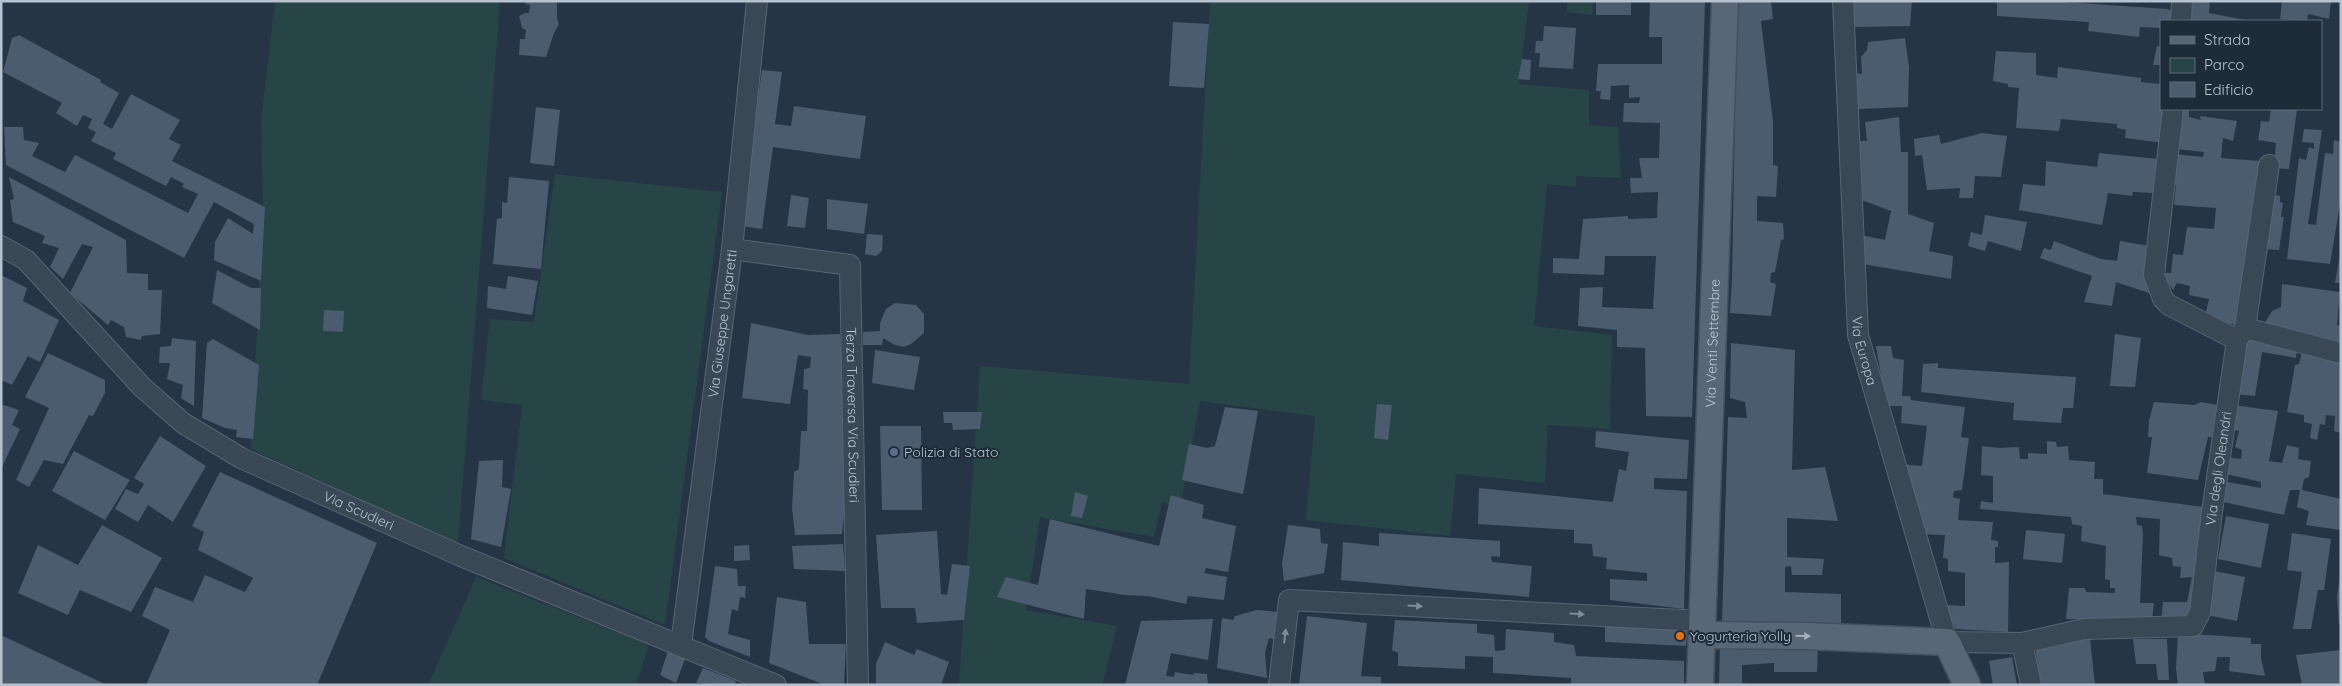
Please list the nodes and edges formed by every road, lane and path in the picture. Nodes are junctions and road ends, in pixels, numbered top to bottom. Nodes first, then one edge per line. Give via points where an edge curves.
1 (757, 1) edge
2 (1725, 1) edge
3 (1843, 1) edge
4 (2182, 1) edge
5 (2180, 20) edge
6 (2173, 110) edge
7 (2269, 166) dead end
8 (1, 246) edge
9 (732, 249) junction
10 (2241, 334) junction
11 (2341, 354) edge
12 (1702, 628) junction
13 (1947, 642) junction
14 (2022, 643) junction
15 (680, 645) junction
16 (776, 685) edge
17 (858, 685) edge
18 (1279, 685) edge
19 (1700, 685) edge
20 (1967, 685) edge
21 (2031, 685) edge

1 - 9 street, Via Giuseppe Ungaretti
2 - 12 main road, Via Venti Settembre
3 - 13 street, Via Europa via 1858,335
4 - 5 street
6 - 10 street via 2154,275 2162,299 2169,305
7 - 10 street
8 - 15 street, Via Scudieri via 26,260 142,387 183,423 242,458 461,556
9 - 15 street, Via Giuseppe Ungaretti
9 - 17 street, Terza Traversa Via Scudieri via 850,265
10 - 11 street
10 - 14 street, Via degli Oleandri via 2212,512 2200,612 2193,626 2084,629
12 -> 13 main road
18 -> 12 street via 1289,600
12 - 19 main road, Via Venti Settembre
13 - 14 street, Via degli Oleandri
13 - 20 main road, Via Europa
14 - 21 street
15 - 16 street, Via Scudieri

